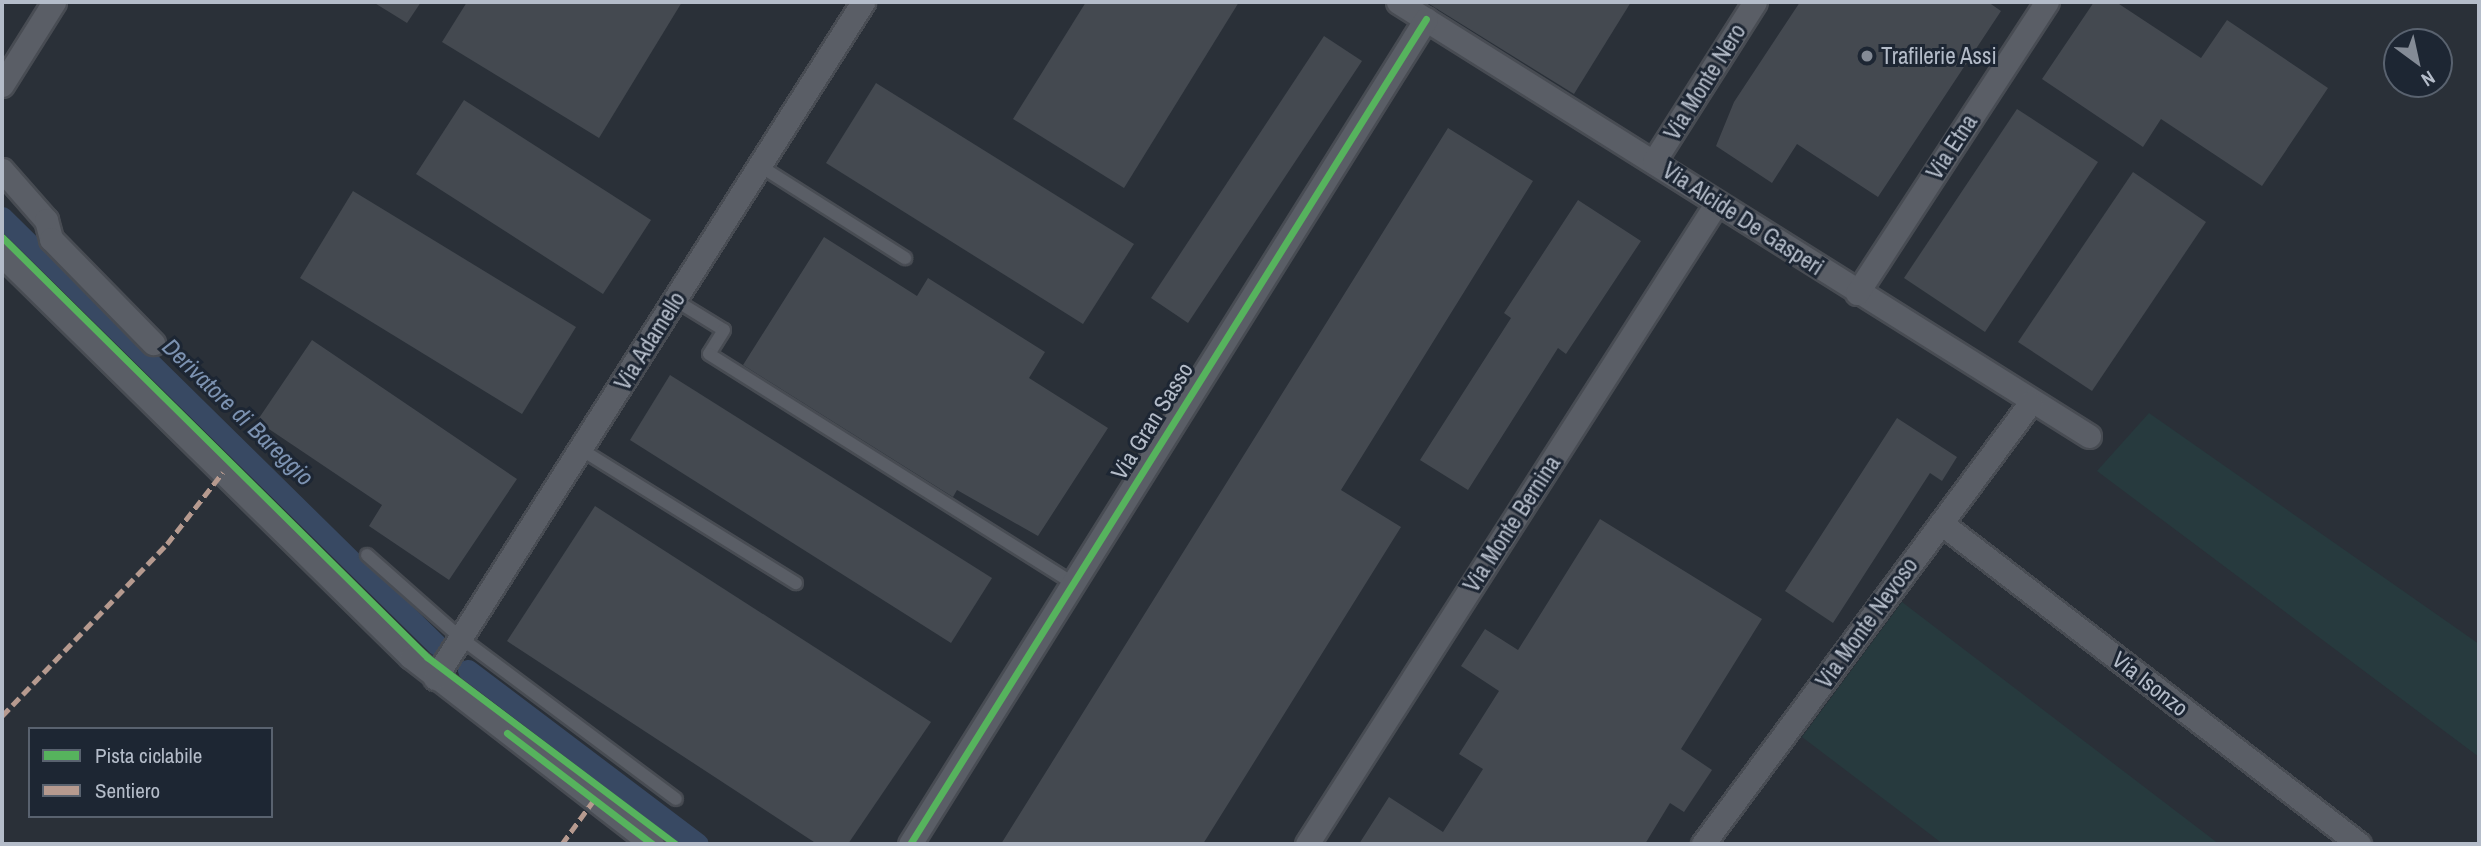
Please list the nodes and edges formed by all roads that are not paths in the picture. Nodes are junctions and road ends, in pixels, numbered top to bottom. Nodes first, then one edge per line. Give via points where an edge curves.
1 (54, 2) edge
2 (863, 2) edge
3 (1398, 2) edge
4 (1755, 2) edge
5 (2048, 2) edge
6 (1426, 19) junction
7 (2, 85) edge
8 (1654, 161) junction
9 (760, 166) junction
10 (2, 170) edge
11 (1716, 204) junction
12 (2, 255) edge
13 (905, 258) dead end
14 (1857, 293) junction
15 (675, 300) junction
16 (153, 343) dead end
17 (2031, 402) junction
18 (2089, 436) dead end
19 (582, 450) junction
20 (1941, 523) junction
21 (368, 555) dead end
22 (796, 583) dead end
23 (1073, 583) junction
24 (455, 650) junction
25 (435, 678) junction
26 (676, 799) dead end
27 (652, 844) edge
28 (910, 844) edge
29 (1307, 844) edge
30 (1703, 844) edge
31 (2359, 844) edge

1 - 7 street
2 - 9 street, Via Adamello
3 - 6 street, Via Alcide De Gasperi
4 - 8 street, Via Monte Nero
5 - 14 street, Via Etna
6 - 8 street, Via Alcide De Gasperi
6 - 23 street, Via Gran Sasso
8 - 11 street, Via Alcide De Gasperi
9 - 13 lane
9 - 15 street, Via Adamello
10 - 16 street via 46,220 51,239
11 - 14 street, Via Alcide De Gasperi
11 - 29 street, Via Monte Bernina
12 - 25 street
14 - 17 street, Via Alcide De Gasperi
15 - 19 street, Via Adamello
15 - 23 lane via 724,330 709,354
17 - 18 street, Via Alcide De Gasperi
17 - 20 street, Via Monte Nevoso
19 - 22 lane
19 - 24 street, Via Adamello
20 - 30 street, Via Monte Nevoso
20 - 31 street, Via Isonzo
21 - 24 lane
23 - 28 street, Via Gran Sasso
24 - 25 street, Via Adamello
24 - 26 lane
25 - 27 street

